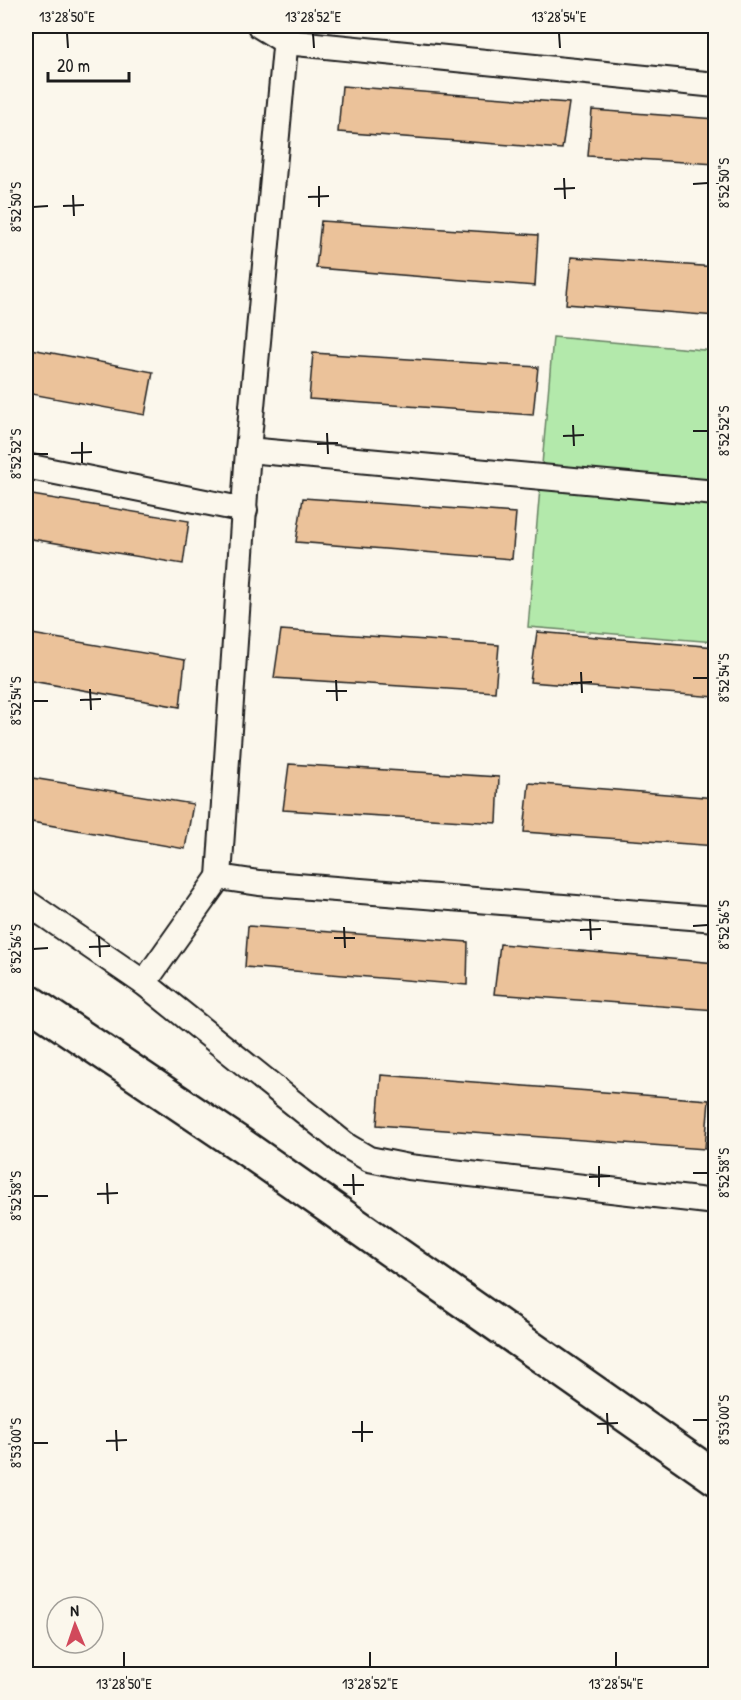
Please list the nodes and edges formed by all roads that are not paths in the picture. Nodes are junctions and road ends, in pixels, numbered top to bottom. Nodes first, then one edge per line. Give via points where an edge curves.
1 (260, 26) edge
2 (286, 34) edge
3 (716, 85) edge
4 (248, 450) junction
5 (26, 466) edge
6 (716, 493) edge
7 (245, 510) junction
8 (219, 877) junction
9 (26, 902) edge
10 (716, 919) edge
11 (144, 983) junction
12 (26, 1000) edge
13 (716, 1202) edge
14 (716, 1478) edge

1 - 2 street
2 - 3 street
2 - 4 street
4 - 6 street
4 - 7 street
5 - 7 street
7 - 8 street
8 - 10 street
8 - 11 street
9 - 11 street
11 - 13 street via 347,1146 369,1159 409,1167
12 - 14 street via 244,1147

